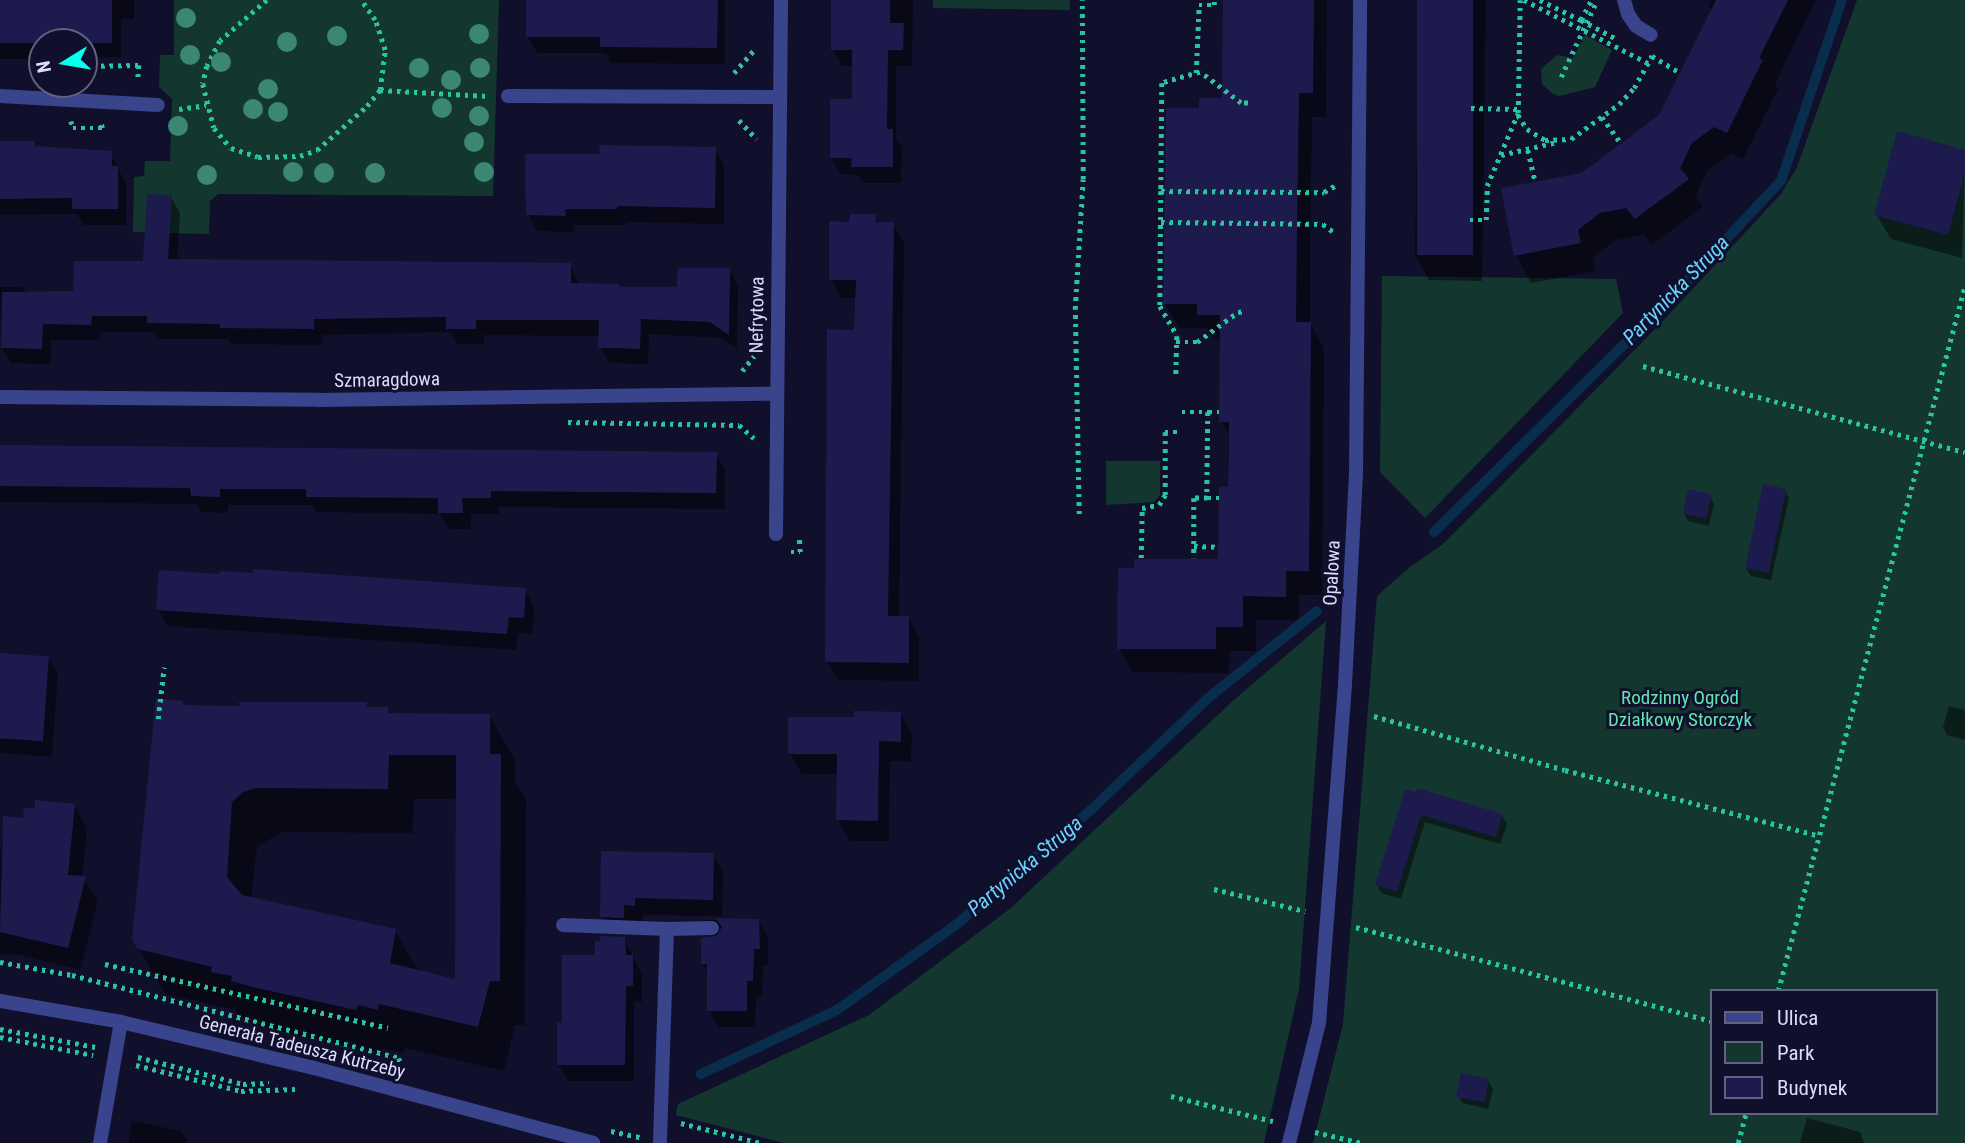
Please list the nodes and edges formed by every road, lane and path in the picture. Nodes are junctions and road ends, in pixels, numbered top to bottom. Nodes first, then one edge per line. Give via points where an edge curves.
1 (267, 0) edge
2 (361, 0) edge
3 (781, 0) edge
4 (1082, 0) edge
5 (1214, 0) edge
6 (1360, 0) edge
7 (1522, 0) edge
8 (1540, 0) edge
9 (1591, 0) edge
10 (1597, 0) edge
11 (1624, 0) edge
12 (1584, 22) junction
13 (1583, 30) junction
14 (1651, 35) dead end
15 (759, 43) dead end
16 (1629, 44) dead end
17 (1648, 63) junction
18 (98, 66) edge
19 (1679, 72) dead end
20 (1196, 73) junction
21 (728, 75) dead end
22 (1561, 77) dead end
23 (380, 90) junction
24 (0, 96) edge
25 (479, 96) dead end
26 (508, 96) dead end
27 (779, 97) junction
28 (138, 103) junction
29 (1248, 103) dead end
30 (158, 104) dead end
31 (1471, 108) dead end
32 (1518, 112) junction
33 (731, 116) dead end
34 (1602, 117) junction
35 (1557, 142) junction
36 (1621, 143) dead end
37 (759, 146) dead end
38 (1528, 150) junction
39 (1500, 155) junction
40 (1342, 176) dead end
41 (1535, 181) dead end
42 (1161, 191) junction
43 (1470, 220) dead end
44 (1161, 222) junction
45 (1337, 235) dead end
46 (1965, 285) edge
47 (1245, 312) dead end
48 (1176, 342) junction
49 (758, 345) dead end
50 (1643, 366) dead end
51 (1176, 376) dead end
52 (737, 377) dead end
53 (775, 394) junction
54 (0, 397) edge
55 (1182, 412) dead end
56 (1208, 412) junction
57 (1219, 412) dead end
58 (558, 422) dead end
59 (1182, 432) dead end
60 (1923, 441) junction
61 (759, 444) dead end
62 (1965, 452) edge
63 (1207, 498) junction
64 (1219, 498) dead end
65 (1079, 514) dead end
66 (776, 534) dead end
67 (1194, 546) junction
68 (1218, 547) dead end
69 (1141, 558) dead end
70 (1194, 558) dead end
71 (164, 667) dead end
72 (1374, 716) dead end
73 (158, 719) dead end
74 (1817, 835) junction
75 (1214, 889) dead end
76 (1313, 912) dead end
77 (563, 925) dead end
78 (1356, 927) dead end
79 (712, 928) dead end
80 (667, 929) junction
81 (105, 964) dead end
82 (1778, 989) edge
83 (0, 1001) edge
84 (1710, 1021) edge
85 (121, 1023) junction
86 (388, 1028) dead end
87 (1171, 1096) dead end
88 (1280, 1110) dead end
89 (1745, 1115) edge
90 (675, 1121) dead end
91 (1277, 1123) junction
92 (1316, 1132) dead end
93 (1275, 1133) dead end
94 (100, 1143) edge
95 (593, 1143) edge
96 (660, 1143) edge
97 (761, 1143) edge
98 (1289, 1143) edge
99 (1362, 1143) edge
100 (1738, 1143) edge

1 - 23 path via 220,41 207,65 203,84 206,105 214,128 230,148 258,157 300,156 317,150
2 - 23 path via 375,20 385,50
3 - 27 street, Nefrytowa
4 - 65 path via 1083,179 1075,309
5 - 20 path via 1214,5 1199,5
6 - 98 street, Opalowa via 1356,475 1345,684 1319,1023
7 - 13 path
7 - 32 path
8 - 12 path
9 - 12 path
10 - 12 path
11 - 14 street via 1636,26
12 - 13 path
12 - 16 path
13 - 17 path
13 - 22 path
15 - 21 path via 745,63
17 - 19 path via 1651,56
17 - 34 path via 1634,88
18 - 28 path via 139,65
20 - 29 path
20 - 42 path via 1162,83
23 - 25 path
24 - 28 street
26 - 27 street
27 - 53 street, Nefrytowa
28 - 30 street
31 - 32 path
32 - 35 path via 1527,129
32 - 39 path
33 - 37 path via 750,128
34 - 35 path via 1571,139
34 - 36 path
35 - 38 path
38 - 39 path
38 - 41 path
39 - 43 path via 1487,186 1486,220
40 - 42 path via 1333,189 1324,192
42 - 44 path
44 - 45 path via 1323,224
44 - 48 path via 1160,306
46 - 60 path
47 - 48 path via 1238,312 1197,342
48 - 51 path
49 - 52 path via 752,362
50 - 60 path
53 - 54 street, Szmaragdowa via 319,400
53 - 66 street, Nefrytowa
55 - 56 path
56 - 57 path
56 - 63 path
58 - 61 path via 739,425
59 - 69 path via 1165,432 1165,495 1159,505 1142,508
60 - 62 path
60 - 74 path
63 - 64 path
63 - 67 path via 1194,498
67 - 68 path
67 - 70 path
71 - 73 path
72 - 74 path
74 - 82 path
75 - 76 path
77 - 80 street
78 - 84 path
79 - 80 street
80 - 96 street
81 - 86 path
83 - 85 street, Generała Tadeusza Kutrzeby
85 - 94 street
85 - 95 street, Generała Tadeusza Kutrzeby via 314,1068
87 - 91 path
88 - 91 path
89 - 100 path
90 - 97 path
91 - 93 path
92 - 99 path

